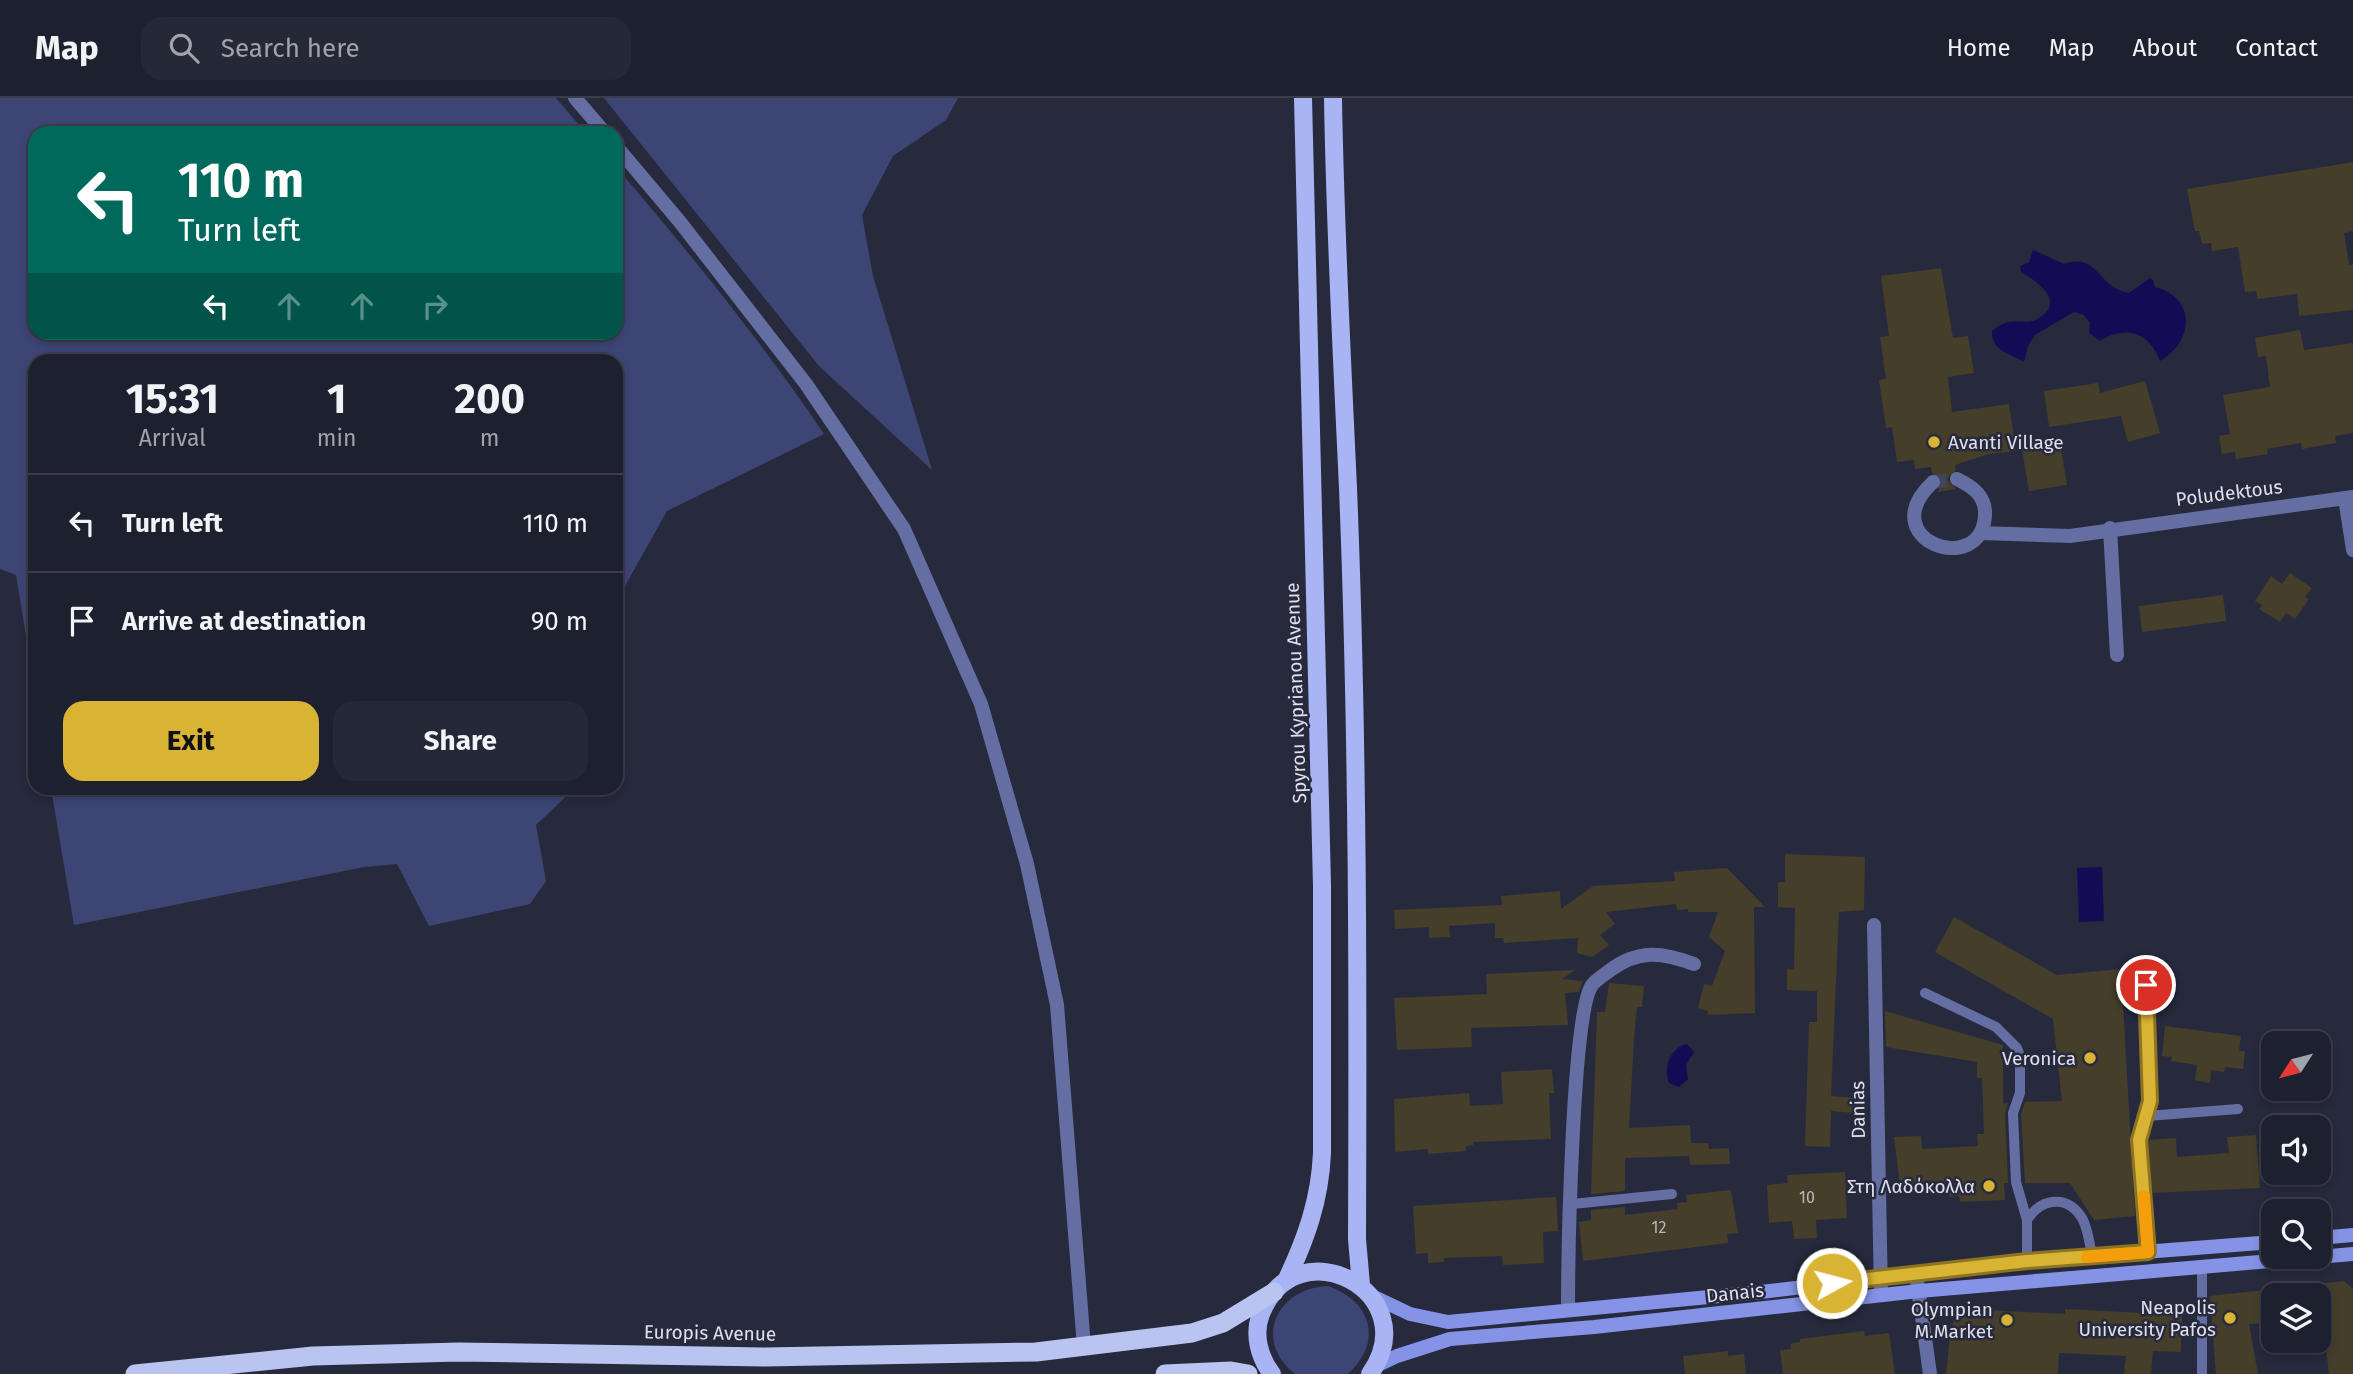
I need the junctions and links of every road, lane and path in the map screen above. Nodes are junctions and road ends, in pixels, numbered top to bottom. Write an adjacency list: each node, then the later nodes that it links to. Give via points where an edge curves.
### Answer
1 (575, 98): 4 (street)
2 (1303, 98): 32 (main road, Spyrou Kyprianou Avenue, via 1322,886 1322,1153 1311,1223)
3 (1333, 98): 33 (main road, via 1358,908 1357,1239)
4 (599, 126)
5 (623, 154): 37 (street, via 806,384 904,529 981,704 1027,864 1058,1005)
6 (1957, 479): 10 (street, via 1981,497 1985,509)
7 (1933, 482): 10 (street, Poludektous, via 1915,505 1916,527 1922,537 1952,549 1963,547)
8 (2349, 497): 9 (street, Poludektous); 11 (street)
9 (2110, 528): 10 (street, Poludektous, via 2070,536); 12 (street)
10 (1980, 533)
11 (2353, 550)
12 (2117, 654)
13 (1874, 925): 31 (street, Danias)
14 (1694, 964): 20 (street, via 1667,954 1637,955 1592,985 1582,1013)
15 (2146, 985): 18 (lane)
16 (1925, 993): 21 (lane, via 1996,1027 2017,1048 2020,1093 2013,1113 2016,1182)
17 (2238, 1109): 18 (lane)
18 (2147, 1116): 25 (lane, via 2139,1140)
19 (1672, 1194): 20 (lane)
20 (1572, 1205): 36 (street)
21 (2027, 1220): 27 (lane, via 2041,1204 2050,1200 2064,1203 2081,1218); 28 (lane)
22 (2353, 1235): 23 (main road)
23 (2331, 1237)
24 (2261, 1243): 25 (main road, Danais)
25 (2148, 1252): 27 (main road, Danais)
26 (2353, 1254): 29 (main road, Danais)
27 (2092, 1257): 28 (main road, Danais)
28 (2027, 1261): 30 (main road, Danais)
29 (2202, 1266): 34 (main road, Danais); 44 (lane)
30 (1916, 1275): 31 (main road, Danais); 34 (street)
31 (1880, 1277): 35 (street, Danias); 36 (main road, Danais)
32 (1280, 1287): 33 (main road, via 1304,1273 1324,1271); 37 (highway, Europis Avenue, via 1223,1323 1192,1333); 42 (main road, Spyrou Kyprianou Avenue, via 1259,1320 1260,1351)
33 (1366, 1290): 36 (main road, Danais, via 1410,1314 1448,1322); 38 (main road, via 1384,1330)
34 (1919, 1291): 35 (main road, Danais); 43 (street)
35 (1881, 1295): 38 (main road, Danais, via 1622,1325 1450,1339 1397,1356)
36 (1568, 1310)
37 (1084, 1347): 39 (highway, Europis Avenue, via 791,1357 313,1356)
38 (1373, 1370)
39 (135, 1374)
40 (1165, 1374): 41 (highway)
41 (1248, 1374)
42 (1272, 1374)
43 (1930, 1374)
44 (2202, 1374)

